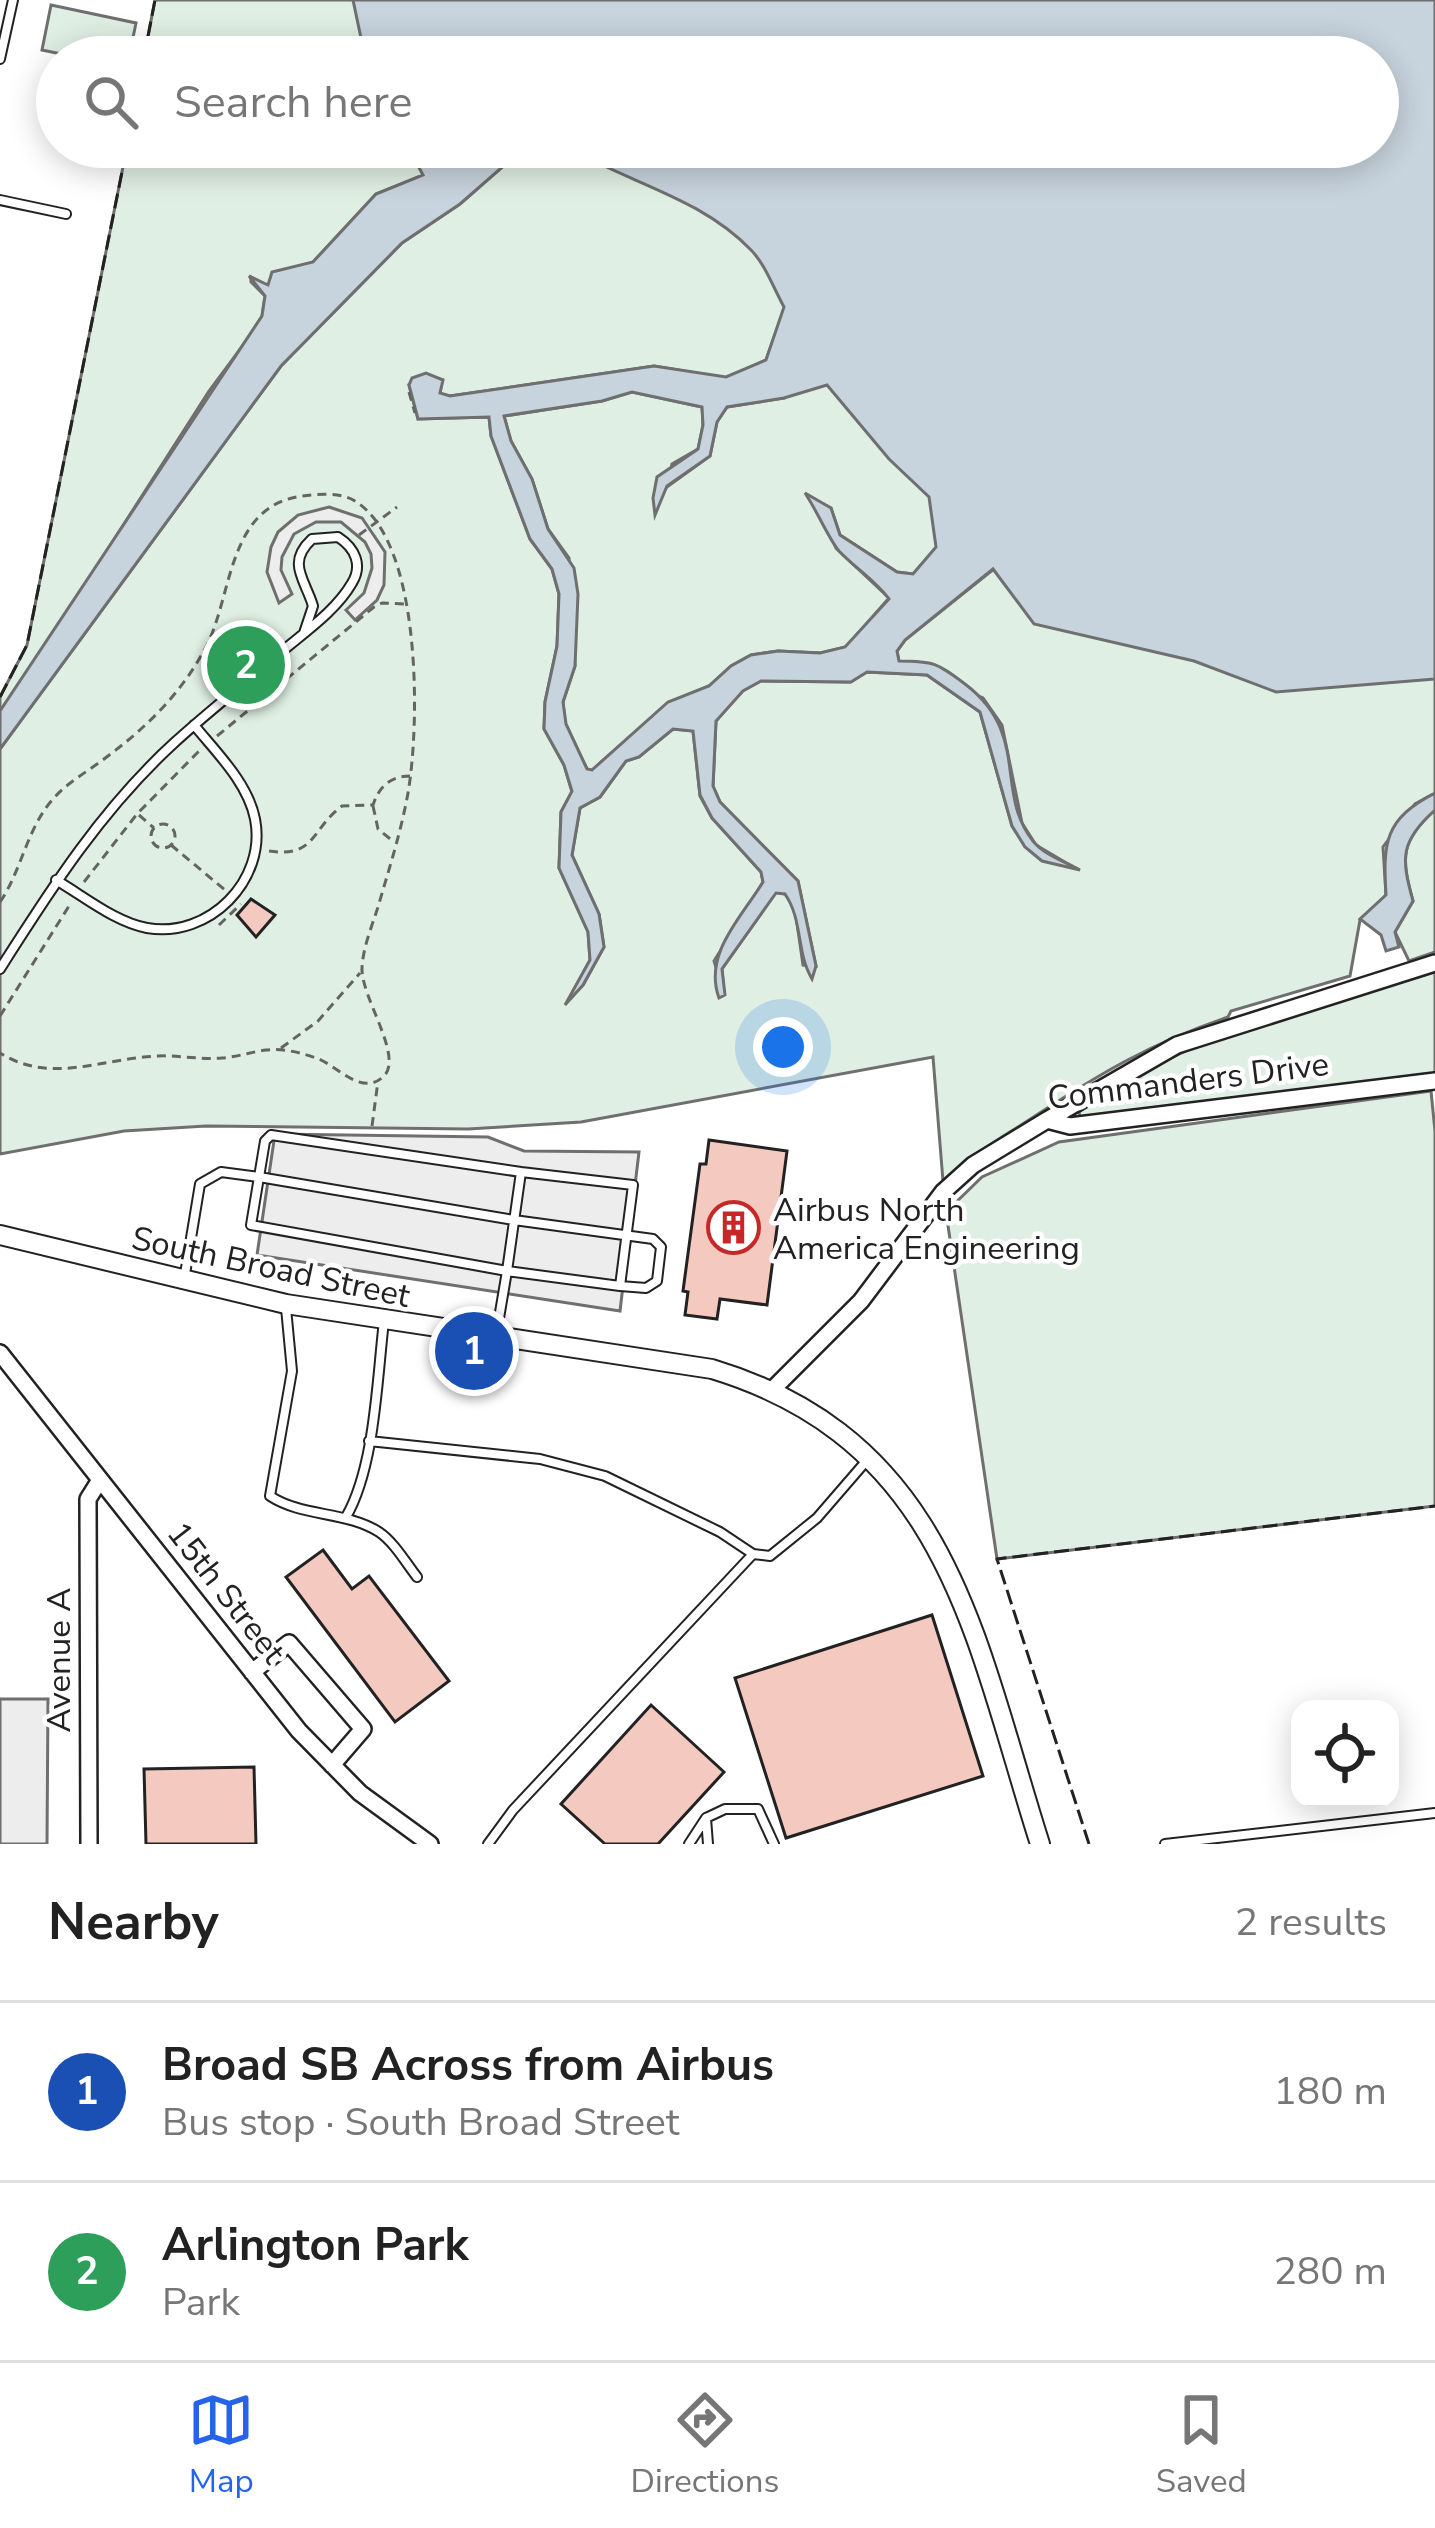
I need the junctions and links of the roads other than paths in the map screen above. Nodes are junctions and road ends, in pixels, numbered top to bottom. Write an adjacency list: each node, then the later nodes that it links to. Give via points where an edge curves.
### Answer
1 (13, 0): 2 (lane)
2 (0, 59)
3 (0, 200): 4 (lane)
4 (66, 214)
5 (304, 633): 5 (lane, via 353,581 357,561 348,544 325,536 300,552 298,575 313,607); 6 (lane)
6 (194, 725): 7 (lane, via 112,806); 7 (lane, via 255,819 253,861 232,897 196,922 164,929 129,922)
7 (56, 880): 9 (lane)
8 (1435, 964): 11 (street, via 1177,1045)
9 (0, 969)
10 (1435, 1081): 11 (street, Commanders Drive, via 1070,1126)
11 (1047, 1120): 24 (street, Commanders Drive, via 943,1192 861,1301)
12 (521, 1172): 13 (lane, via 271,1136); 14 (lane); 15 (lane, via 633,1185)
13 (259, 1177): 14 (lane); 17 (lane, via 251,1226); 18 (lane, via 221,1172 200,1184)
14 (514, 1220): 15 (lane); 17 (lane)
15 (626, 1236): 19 (lane); 19 (lane, via 661,1247 657,1281)
16 (3, 1237): 18 (street, South Broad Street)
17 (506, 1271): 19 (lane); 22 (lane)
18 (184, 1281): 20 (street, South Broad Street)
19 (620, 1286)
20 (286, 1304): 21 (street, South Broad Street); 28 (lane, via 292,1371 270,1496)
21 (384, 1321): 22 (street, South Broad Street); 25 (lane)
22 (496, 1337): 24 (street, South Broad Street, via 676,1361)
23 (0, 1353): 27 (street, 15th Street)
24 (772, 1390): 26 (street, South Broad Street)
25 (369, 1441): 28 (lane); 29 (lane, via 540,1459 605,1476)
26 (870, 1456): 29 (lane, via 817,1518 770,1556); 41 (street, South Broad Street, via 919,1514 951,1573)
27 (100, 1480): 31 (street, 15th Street); 35 (street, Avenue A, via 88,1499)
28 (346, 1517): 30 (lane, via 382,1534)
29 (753, 1554): 37 (lane)
30 (417, 1577)
31 (251, 1672): 32 (street, 15th Street); 32 (street, via 289,1643 304,1660 363,1730)
32 (332, 1766): 36 (street, 15th Street)
33 (1435, 1813): 42 (lane)
34 (706, 1819): 38 (lane); 39 (lane); 40 (lane, via 724,1809 758,1809)
35 (89, 1844)
36 (430, 1844)
37 (488, 1844)
38 (689, 1844)
39 (708, 1844)
40 (774, 1844)
41 (1040, 1844)
42 (1165, 1844)

